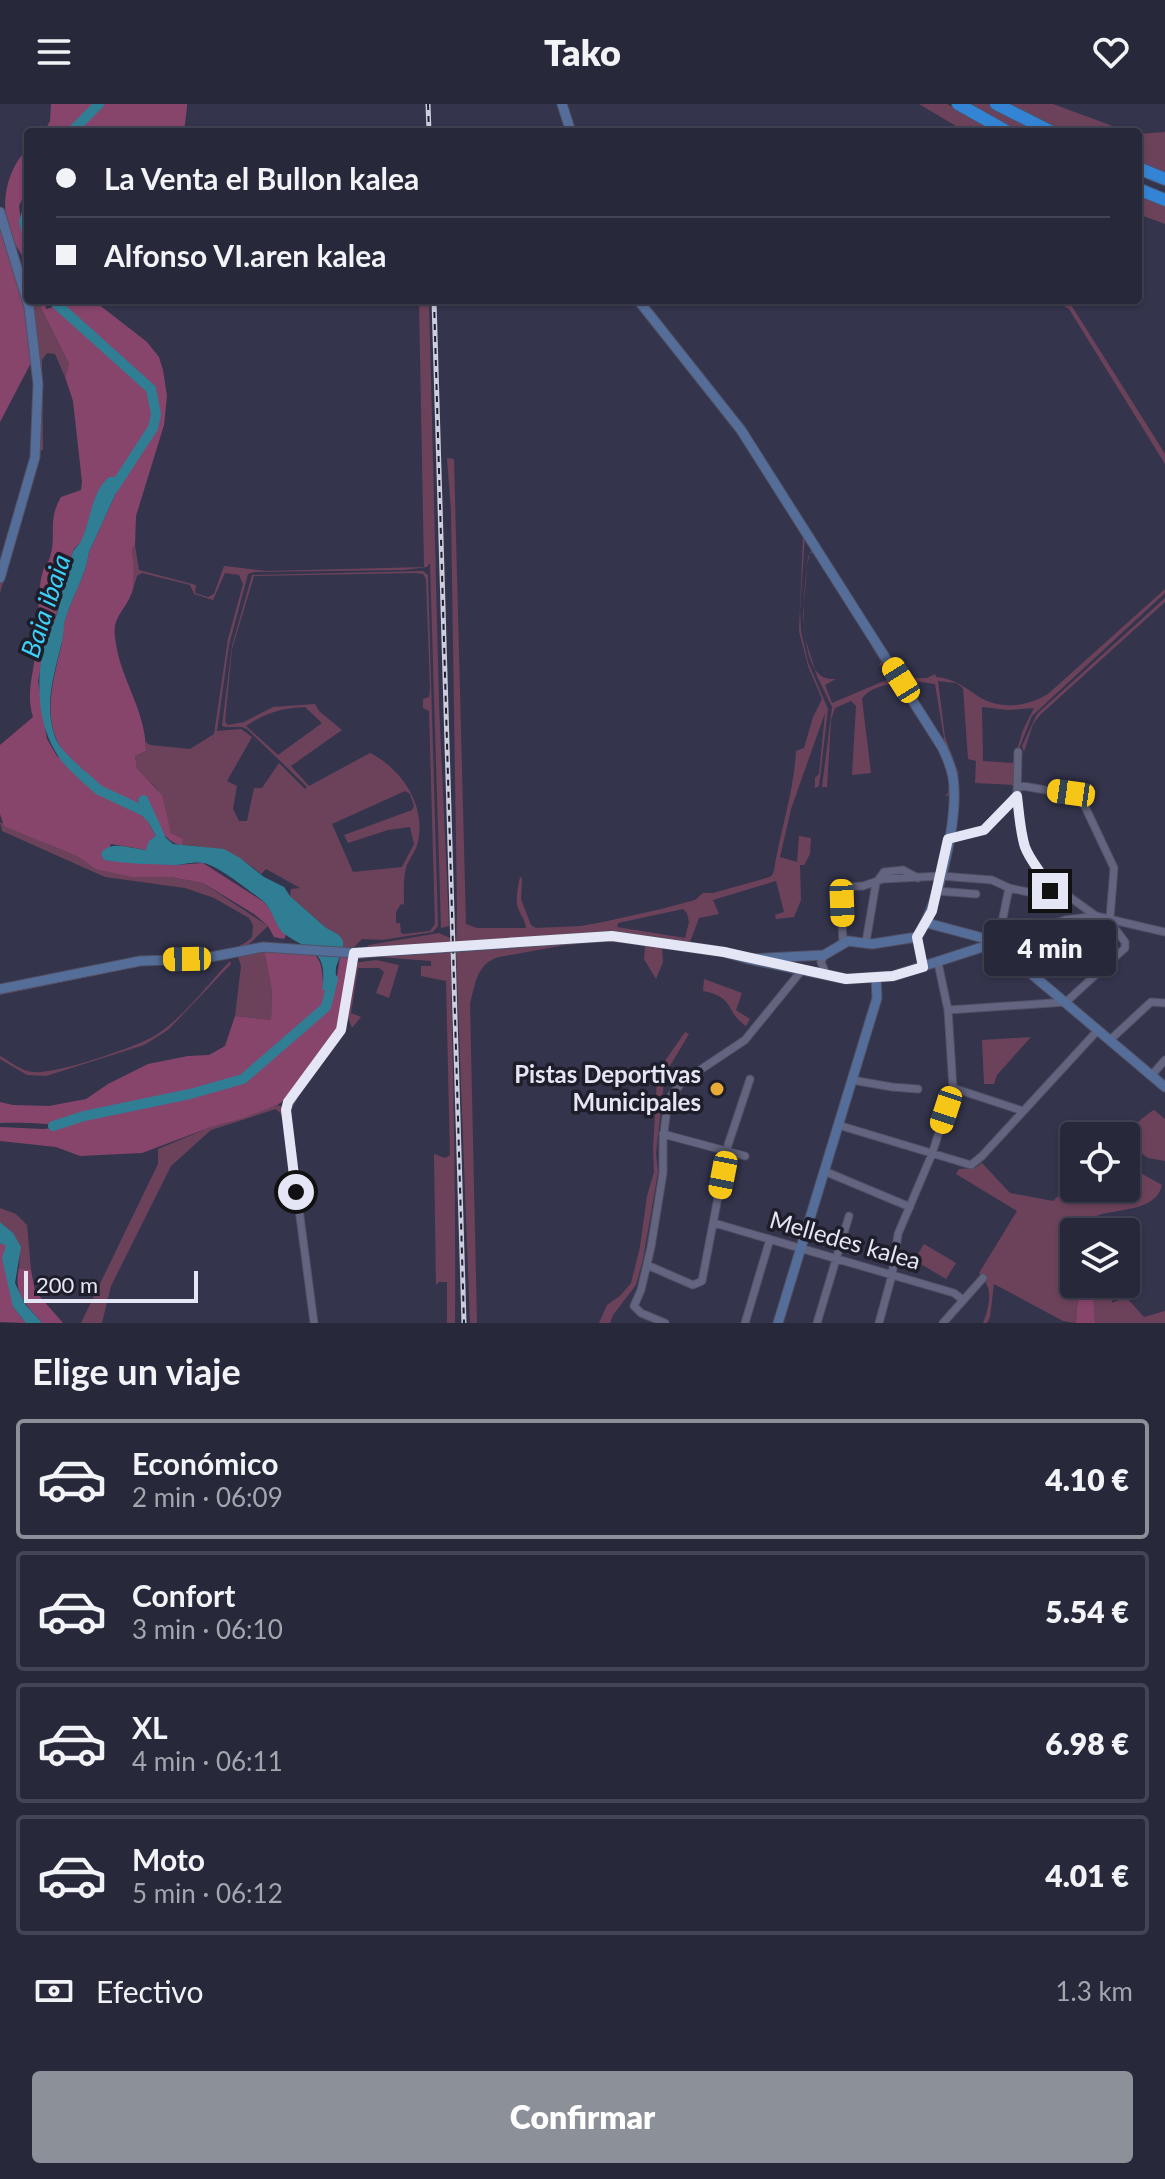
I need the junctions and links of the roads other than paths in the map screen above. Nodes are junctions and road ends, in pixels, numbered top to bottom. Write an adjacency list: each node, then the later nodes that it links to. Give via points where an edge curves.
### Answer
1 (562, 104): 4 (street)
2 (958, 104): 5 (highway)
3 (996, 104): 6 (highway)
4 (570, 128)
5 (1001, 128)
6 (1044, 128)
7 (1142, 170): 8 (highway)
8 (1165, 179)
9 (1142, 191): 10 (highway)
10 (1165, 200)
11 (0, 212): 12 (street)
12 (24, 291)
13 (28, 304): 15 (street, via 38,384 35,457)
14 (641, 304): 19 (street, via 741,430 942,747 951,767)
15 (0, 578)
16 (1018, 752): 17 (street)
17 (1017, 785): 18 (street); 27 (street, via 1080,796 1114,868)
18 (1017, 796): 19 (street, via 984,830); 24 (street, via 1024,845)
19 (948, 839): 20 (street)
20 (941, 876): 21 (street); 22 (street, via 992,880); 23 (street)
21 (876, 883): 31 (street, via 840,887); 32 (street)
22 (1009, 888): 24 (street); 33 (street)
23 (937, 891): 25 (street); 28 (street)
24 (1050, 891): 26 (street, via 1069,895)
25 (976, 894)
26 (1086, 912): 27 (street); 33 (street)
27 (1110, 918): 29 (street); 43 (street, via 1125,948)
28 (927, 923): 30 (street); 33 (street)
29 (1165, 932)
30 (917, 937): 32 (street); 38 (street)
31 (843, 942): 32 (street); 35 (street)
32 (866, 942)
33 (998, 942): 37 (street); 43 (street)
34 (349, 952): 36 (street, bridge, via 603,936); 42 (street, via 263,947 200,959 140,961); 72 (street, via 341,1030 286,1110)
35 (824, 955): 36 (street); 40 (street)
36 (748, 959): 39 (street)
37 (938, 963): 38 (street); 45 (street)
38 (923, 967): 41 (street)
39 (802, 970): 40 (street); 57 (street, via 745,1040 672,1093)
40 (826, 974): 41 (street)
41 (876, 977): 51 (street, via 877,998)
42 (0, 989)
43 (1066, 1002): 45 (street); 46 (street)
44 (1165, 1003): 47 (street, via 1151,1002)
45 (948, 1010): 53 (street)
46 (1098, 1030): 47 (street); 55 (street)
47 (1110, 1040): 49 (street)
48 (1165, 1060): 49 (street)
49 (1151, 1076): 52 (street)
50 (750, 1079): 58 (street)
51 (852, 1080): 54 (street); 56 (street)
52 (1165, 1087)
53 (953, 1088): 55 (street); 59 (street)
54 (918, 1089)
55 (1023, 1111): 59 (street, via 975,1163)
56 (838, 1125): 59 (street); 61 (street)
57 (663, 1134): 58 (street); 68 (street, via 663,1173)
58 (728, 1151): 60 (street); 64 (street)
59 (932, 1154): 62 (street)
60 (745, 1156)
61 (824, 1171): 62 (street); 66 (street)
62 (910, 1207): 69 (street, via 898,1234)
63 (849, 1216): 67 (street)
64 (714, 1223): 65 (street, Melledes kalea); 68 (street, via 700,1284)
65 (770, 1239): 66 (street, Melledes kalea); 74 (street)
66 (800, 1248): 67 (street, Melledes kalea); 75 (street)
67 (836, 1259): 69 (street, Melledes kalea); 76 (street)
68 (647, 1265): 73 (street, via 634,1306)
69 (892, 1275): 71 (street, Melledes kalea); 77 (street)
70 (983, 1278): 71 (street)
71 (963, 1300): 78 (street)
72 (314, 1323)
73 (665, 1323)
74 (745, 1323)
75 (778, 1323)
76 (817, 1323)
77 (879, 1323)
78 (943, 1323)

